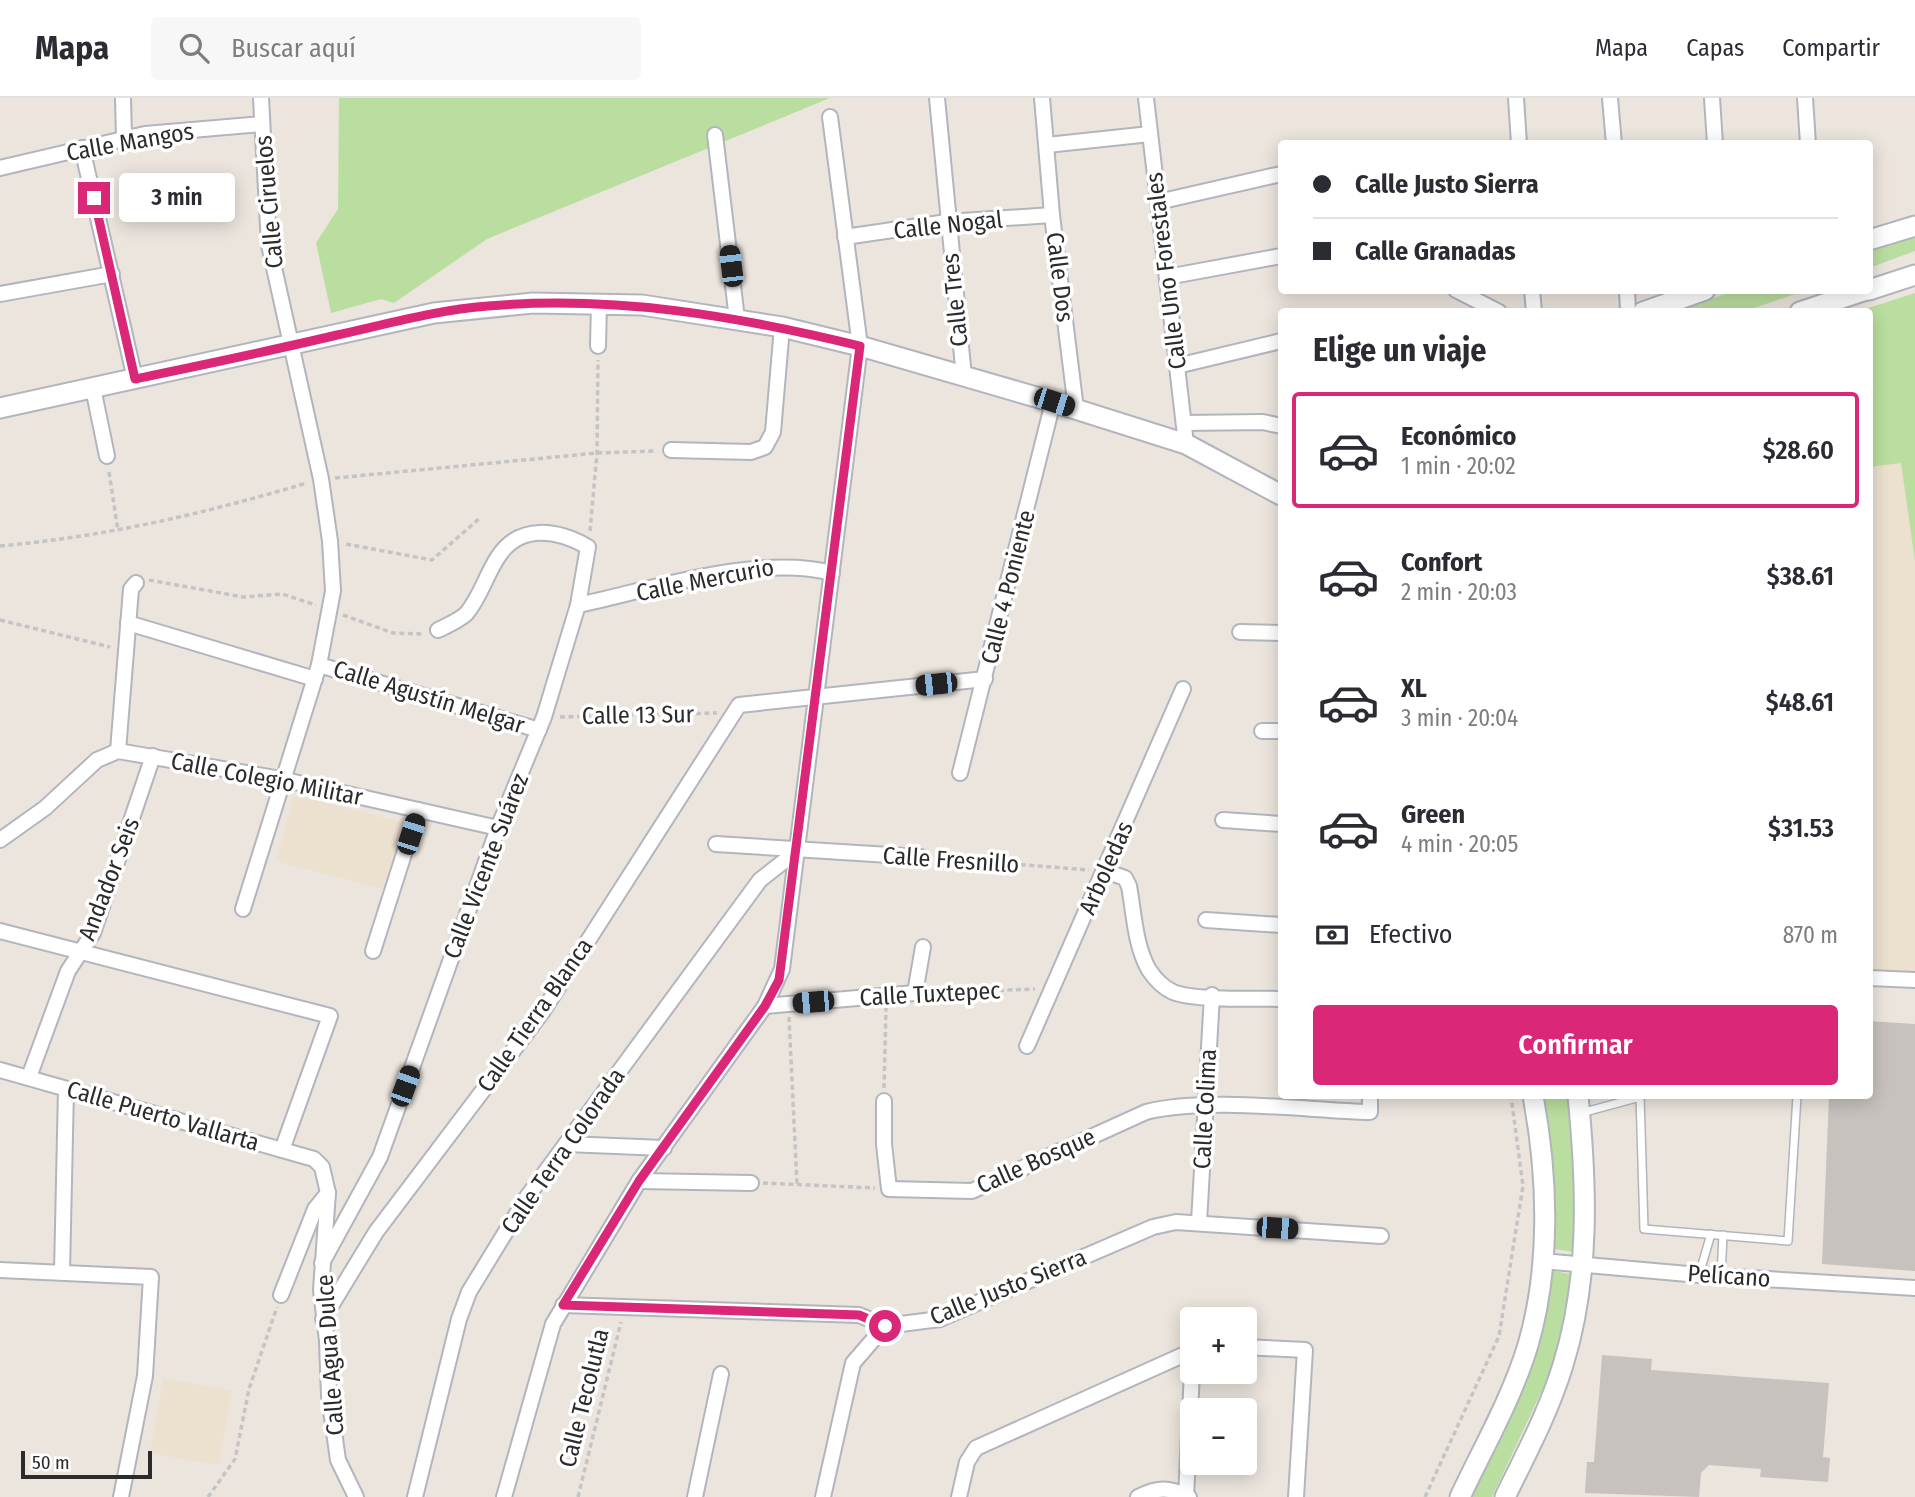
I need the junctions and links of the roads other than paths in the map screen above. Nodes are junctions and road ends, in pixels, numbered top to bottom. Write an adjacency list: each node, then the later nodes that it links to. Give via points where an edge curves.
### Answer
1 (123, 98): 14 (street)
2 (261, 98): 11 (street, Calle Ciruelos)
3 (936, 98): 25 (street, Calle Tres)
4 (1042, 98): 19 (street, Calle Dos)
5 (1146, 98): 12 (street, Calle Uno Forestales)
6 (1516, 98): 15 (street)
7 (1610, 98): 16 (street)
8 (1712, 98): 17 (street)
9 (1805, 98): 18 (street)
10 (830, 117): 27 (street)
11 (262, 124): 14 (street, Calle Mangos); 45 (street, Calle Ciruelos, via 269,245)
12 (1150, 134): 19 (street); 23 (street, Calle Uno Forestales)
13 (715, 135): 42 (street)
14 (124, 138): 20 (street, Calle Mangos)
15 (1519, 140)
16 (1614, 140)
17 (1715, 140)
18 (1808, 140)
19 (1046, 145): 24 (street, Calle Dos)
20 (82, 148): 21 (street, Calle Mangos); 30 (street)
21 (0, 168)
22 (1278, 175): 23 (street)
23 (1158, 201): 32 (street, Calle Uno Forestales)
24 (1052, 215): 25 (street, Calle Nogal); 54 (street, Calle Dos)
25 (947, 222): 27 (street, Calle Nogal); 49 (street, Calle Tres)
26 (1915, 226): 28 (main road)
27 (845, 237): 47 (street)
28 (1873, 239)
29 (1278, 258): 32 (street)
30 (112, 274): 34 (street); 50 (street)
31 (1915, 275): 33 (main road)
32 (1167, 277): 48 (street, Calle Uno Forestales)
33 (1873, 288)
34 (0, 294)
35 (1464, 294): 39 (street)
36 (1693, 294): 40 (main road)
37 (1856, 294): 41 (main road)
38 (599, 302): 42 (main road); 45 (main road, via 521,303 434,313); 46 (street)
39 (1491, 308)
40 (1654, 308)
41 (1812, 308)
42 (737, 319): 43 (main road)
43 (782, 327): 47 (main road); 58 (street, via 773,432 765,447 751,452)
44 (1278, 342): 48 (street)
45 (290, 346): 50 (main road); 68 (street, Calle Ciruelos, via 321,479 330,541 331,611)
46 (598, 346)
47 (860, 346): 49 (main road); 61 (street)
48 (1177, 366): 55 (street, Calle Uno Forestales)
49 (964, 377): 52 (main road)
50 (135, 379): 51 (main road)
51 (93, 388): 53 (main road); 59 (street)
52 (1054, 402): 54 (main road); 69 (street, Calle 4 Poniente)
53 (0, 408)
54 (1076, 409): 57 (main road)
55 (1184, 422): 56 (street); 57 (street, Calle Uno Forestales)
56 (1278, 425)
57 (1186, 444): 60 (main road)
58 (671, 450)
59 (107, 456)
60 (1278, 493)
61 (832, 573): 63 (street, Calle Mercurio, via 787,565 749,568); 71 (street)
62 (136, 583): 64 (street, via 131,589)
63 (578, 605): 65 (street, Calle Vicente Suárez, via 589,547 542,531 520,538 499,555 466,613); 72 (street, Calle Vicente Suárez)
64 (128, 622): 68 (street, Calle Agustín Melgar); 75 (street)
65 (438, 630)
66 (1240, 632): 67 (street)
67 (1278, 633)
68 (317, 672): 72 (street, Calle Agustín Melgar); 78 (street, Calle Ciruelos)
69 (985, 679): 71 (street); 77 (street, Calle 4 Poniente)
70 (1183, 689): 87 (street, Arboledas)
71 (814, 696): 85 (street); 133 (street, Calle Tierra Blanca, via 735,709 543,1011 376,1232)
72 (541, 724): 82 (street, Calle Vicente Suárez)
73 (1262, 731): 74 (street)
74 (1278, 731)
75 (118, 751): 76 (street, Calle Colegio Militar); 83 (street, via 97,760 46,808)
76 (153, 756): 78 (street, Calle Colegio Militar); 93 (street, Andador Seis, via 93,933)
77 (960, 773)
78 (281, 779): 79 (street, Calle Colegio Militar); 88 (street, Calle Ciruelos)
79 (418, 810): 82 (street, Calle Colegio Militar); 94 (street)
80 (1223, 820): 81 (street)
81 (1278, 824)
82 (498, 828): 124 (street, Calle Vicente Suárez, via 380,1157)
83 (0, 840)
84 (716, 844): 85 (street)
85 (797, 851): 86 (street, Calle Fresnillo); 99 (street, via 782,969); 112 (street, Calle Terra Colorada, via 760,880)
86 (921, 857)
87 (1105, 871): 97 (street, via 1125,878 1129,886 1140,948 1161,984 1174,992); 100 (street, Arboledas)
88 (243, 909)
89 (1206, 920): 90 (street)
90 (1278, 925)
91 (0, 931): 93 (street)
92 (923, 947): 99 (street, Calle Tuxtepec, via 915,993)
93 (81, 951): 102 (street, Andador Seis, via 68,971); 114 (street, via 330,1016)
94 (373, 951)
95 (1873, 978): 96 (street)
96 (1915, 980)
97 (1212, 995): 98 (street); 111 (street, Calle Colima)
98 (1278, 999)
99 (765, 1006): 113 (street)
100 (1027, 1046)
101 (0, 1070): 102 (street, Calle Puerto Vallarta)
102 (29, 1077): 103 (street, Calle Puerto Vallarta)
103 (66, 1089): 114 (street, Calle Puerto Vallarta); 127 (street)
104 (1370, 1099): 111 (street, Calle Bosque, via 1370,1112)
105 (1533, 1099): 123 (main road, via 1545,1190)
106 (1617, 1099): 110 (lane)
107 (1640, 1099): 120 (lane, via 1644,1228)
108 (1797, 1099): 121 (lane, via 1788,1241)
109 (884, 1101): 111 (street, Calle Bosque, via 889,1189 972,1191 1146,1112 1170,1106)
110 (1579, 1104): 125 (main road)
111 (1205, 1106): 119 (street, Calle Colima)
112 (566, 1144): 113 (street); 142 (street, Calle Terra Colorada, via 468,1292)
113 (664, 1148): 116 (street)
114 (282, 1150): 115 (street, Calle Puerto Vallarta, via 314,1159)
115 (323, 1167): 118 (street, Calle Agua Dulce)
116 (639, 1181): 117 (street); 132 (street)
117 (751, 1183)
118 (328, 1193): 124 (street, Calle Agua Dulce); 131 (street, via 315,1209)
119 (1199, 1222): 122 (street, Calle Justo Sierra); 134 (street, Calle Justo Sierra, via 1153,1227 940,1319)
120 (1711, 1234): 121 (lane); 128 (lane)
121 (1723, 1235): 129 (lane)
122 (1381, 1236)
123 (1542, 1261): 125 (street, Pelícano); 149 (main road, via 1528,1345)
124 (323, 1263): 133 (street, Calle Agua Dulce)
125 (1583, 1266): 128 (street, Pelícano); 150 (main road, via 1563,1366)
126 (0, 1270): 127 (street)
127 (62, 1272): 140 (street, via 151,1276 145,1376)
128 (1699, 1275): 129 (street, Pelícano)
129 (1721, 1276): 130 (street, Pelícano)
130 (1915, 1288)
131 (281, 1295)
132 (563, 1305): 134 (street, Calle Justo Sierra, via 859,1315); 143 (street, via 553,1324)
133 (323, 1319): 141 (street, Calle Agua Dulce, via 338,1460)
134 (885, 1326): 145 (street, via 853,1363)
135 (1257, 1348): 148 (street, via 1305,1350)
136 (1180, 1357): 146 (street, via 976,1448 967,1462)
137 (721, 1374): 144 (street)
138 (1192, 1384): 139 (street)
139 (1187, 1496): 147 (street, via 1156,1488)
140 (121, 1497)
141 (356, 1497)
142 (415, 1497)
143 (504, 1497)
144 (695, 1497)
145 (823, 1497)
146 (959, 1497)
147 (1138, 1497)
148 (1296, 1497)
149 (1460, 1497)
150 (1505, 1497)

